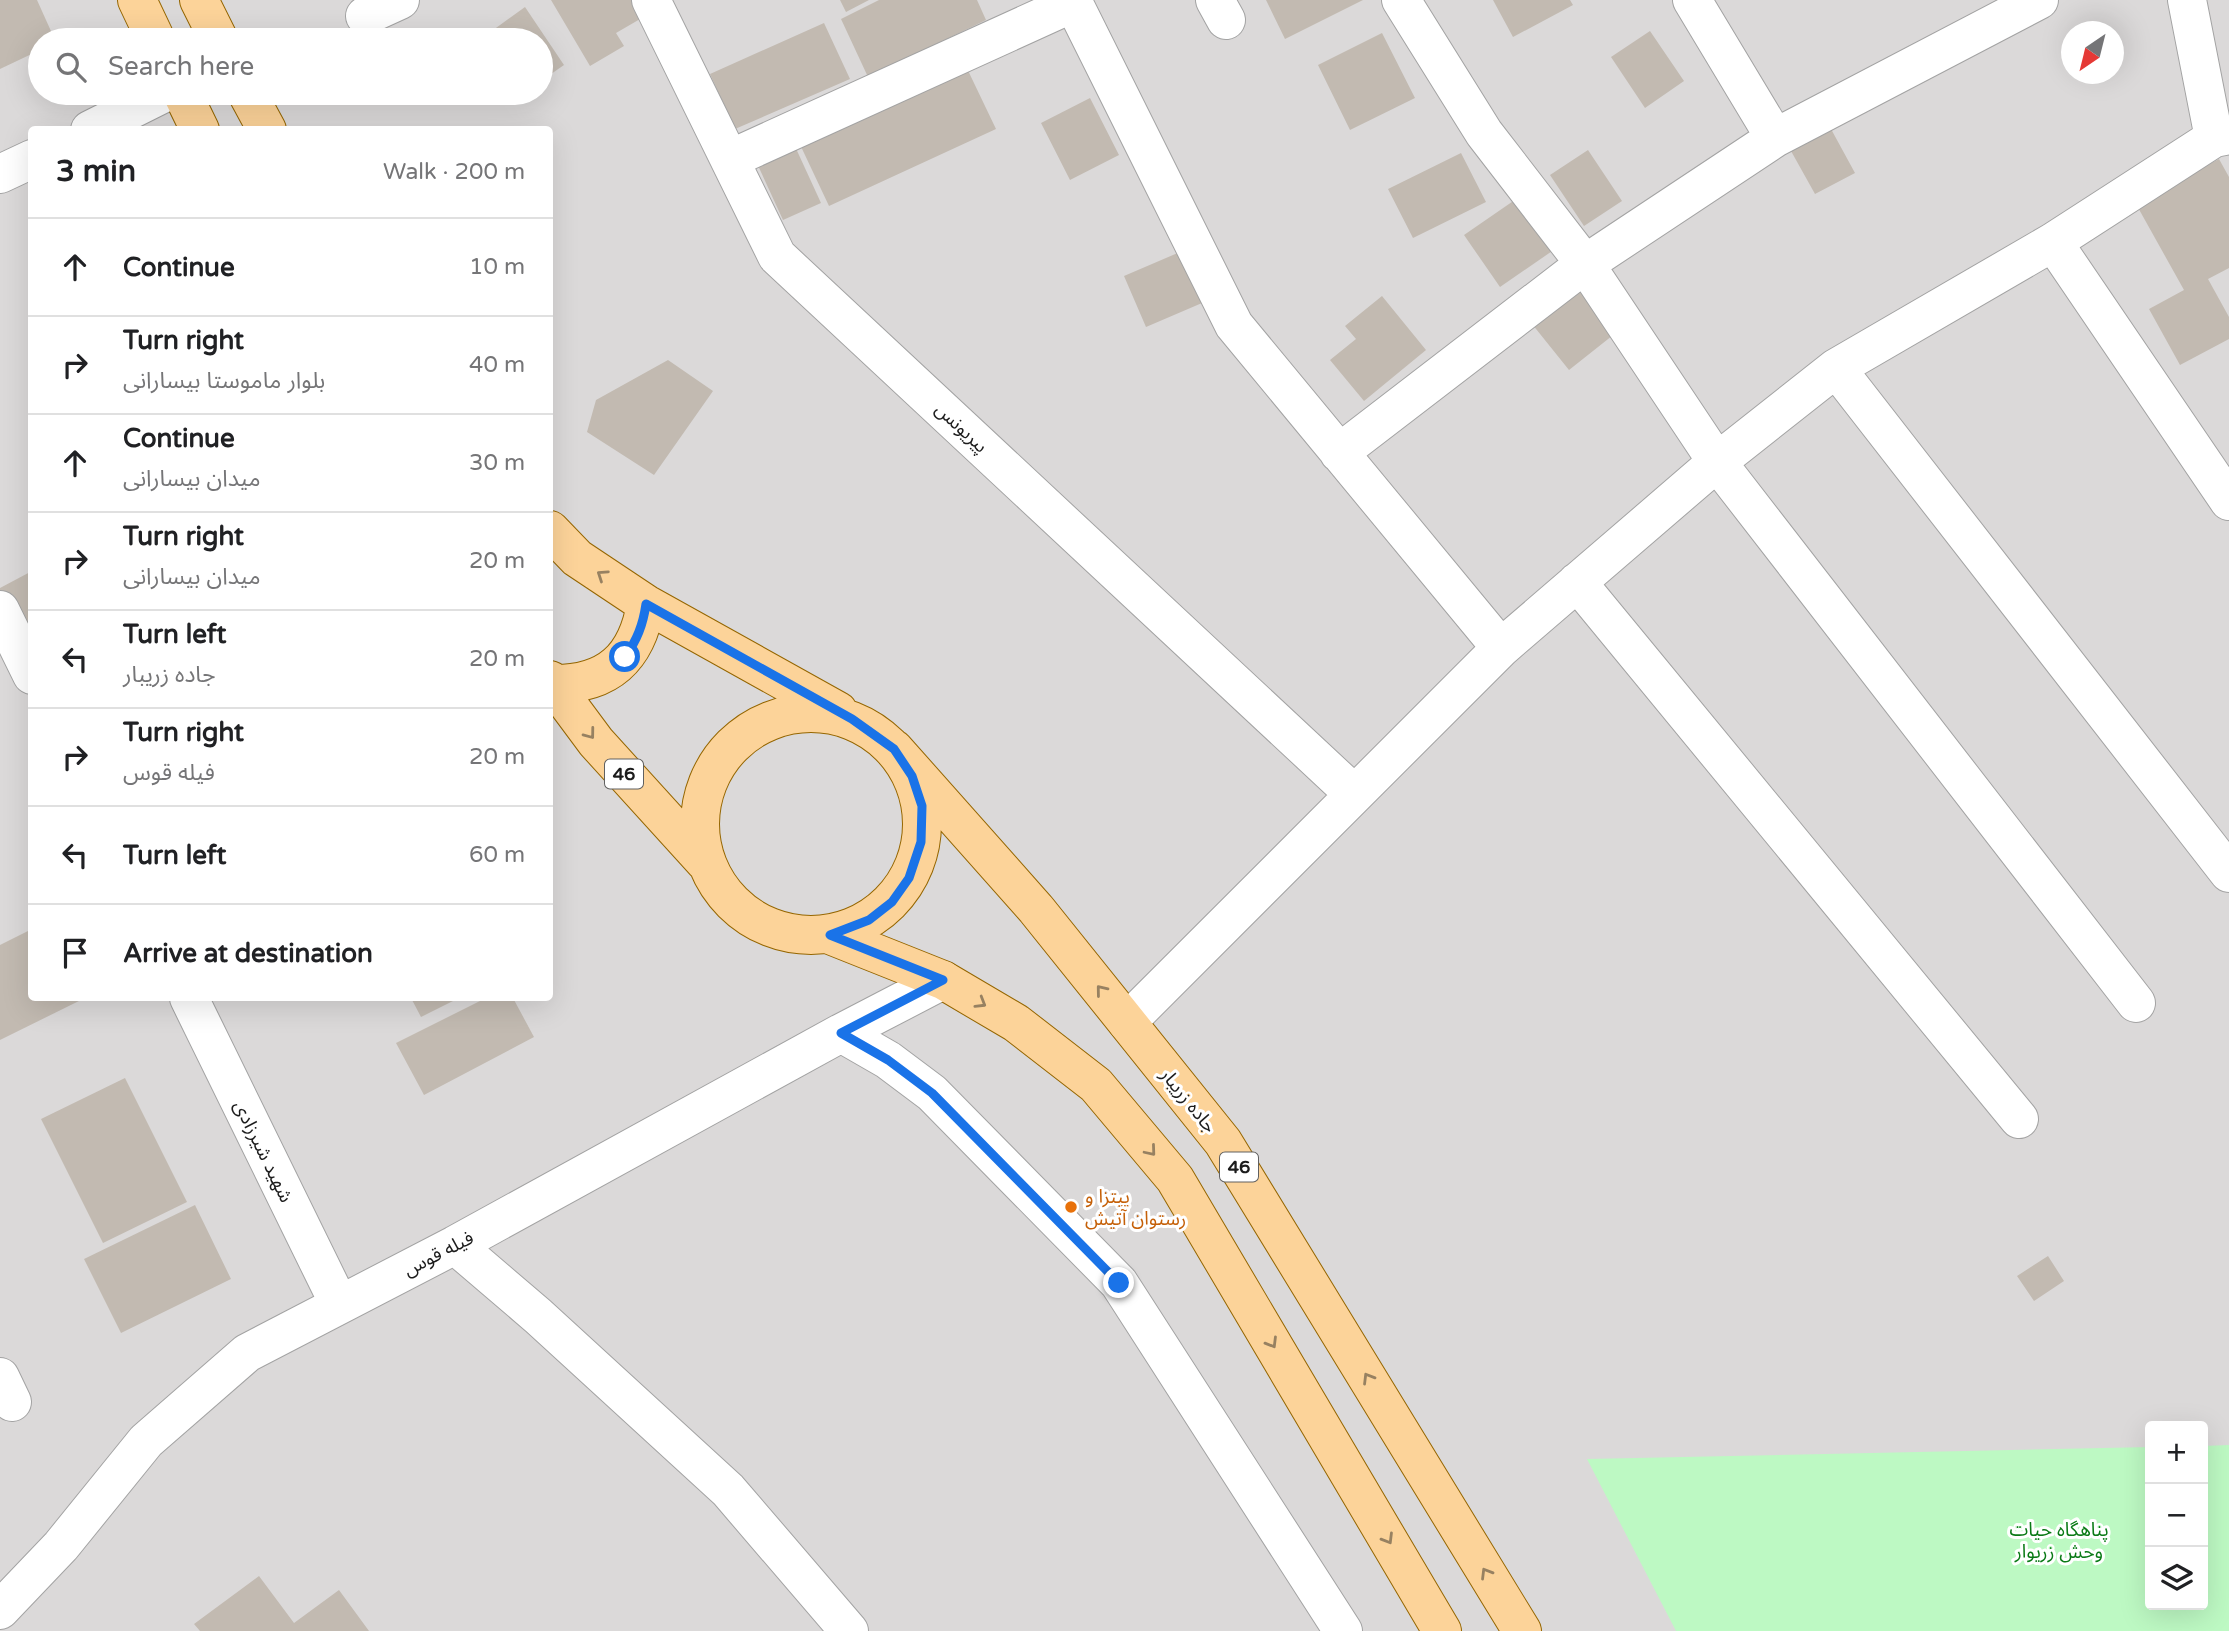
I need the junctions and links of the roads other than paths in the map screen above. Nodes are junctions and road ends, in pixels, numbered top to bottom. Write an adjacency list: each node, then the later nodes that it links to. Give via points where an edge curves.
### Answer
1 (137, 0): 11 (main road)
2 (199, 0): 12 (main road)
3 (400, 0): 10 (street)
4 (651, 0): 21 (street, پیریونس)
5 (1401, 0): 25 (street, via 1484,134)
6 (1692, 0): 20 (street)
7 (2039, 0): 20 (street)
8 (2186, 0): 19 (street)
9 (1072, 2): 21 (street); 27 (street, via 1234,326)
10 (365, 16)
11 (150, 28)
12 (213, 28)
13 (140, 105): 16 (street)
14 (188, 105): 17 (main road)
15 (253, 105): 18 (main road)
16 (98, 126)
17 (198, 126)
18 (265, 126)
19 (2221, 136): 24 (street)
20 (1775, 138): 25 (street)
21 (730, 159): 40 (street, پیریونس, via 778,256)
22 (28, 161): 23 (street)
23 (0, 174)
24 (2053, 242): 26 (street); 29 (street)
25 (1585, 264): 27 (street); 28 (street)
26 (1836, 368): 28 (street); 42 (street)
27 (1339, 453): 34 (street)
28 (1717, 462): 31 (street); 46 (street)
29 (2229, 500)
30 (553, 533): 32 (main road, 46, one-way to 30, via 577,558)
31 (1577, 582): 34 (street); 49 (street)
32 (646, 604): 36 (main road, via 636,642 610,670 572,684); 38 (main road, 46)
33 (0, 610): 35 (street)
34 (1501, 648): 40 (street)
35 (28, 667)
36 (553, 682)
37 (553, 685): 41 (main road, 46, one-way to 41, via 596,742)
38 (852, 719): 39 (main road, 46); 41 (main road, 46, via 794,713 756,725 724,751 705,785 698,828)
39 (894, 749): 43 (main road, 46, via 912,776 922,806 921,842 909,878 892,902 869,920); 47 (main road, جاده زریبار / 46, one-way to 39, via 1036,909)
40 (1354, 794): 47 (street)
41 (705, 862): 43 (main road, 46, via 725,896 744,914 778,932)
42 (2229, 873)
43 (830, 935): 44 (main road, 46)
44 (943, 980): 48 (street, فیله قوس); 55 (main road, 46, one-way to 55, via 1016,1023 1096,1085 1175,1179)
45 (190, 1001): 51 (street, شهید شیرزادی)
46 (2136, 1003)
47 (1126, 1022): 56 (main road, جاده زریبار / 46, one-way to 47, via 1223,1142)
48 (841, 1033): 50 (street, فیله قوس); 54 (street, via 932,1093 1119,1283)
49 (2020, 1119)
50 (455, 1245): 51 (street, فیله قوس); 53 (street, via 728,1490)
51 (339, 1304): 52 (street, فیله قوس, via 247,1353 146,1441 61,1546)
52 (0, 1610)
53 (849, 1631)
54 (1343, 1631)
55 (1442, 1631)
56 (1522, 1631)

